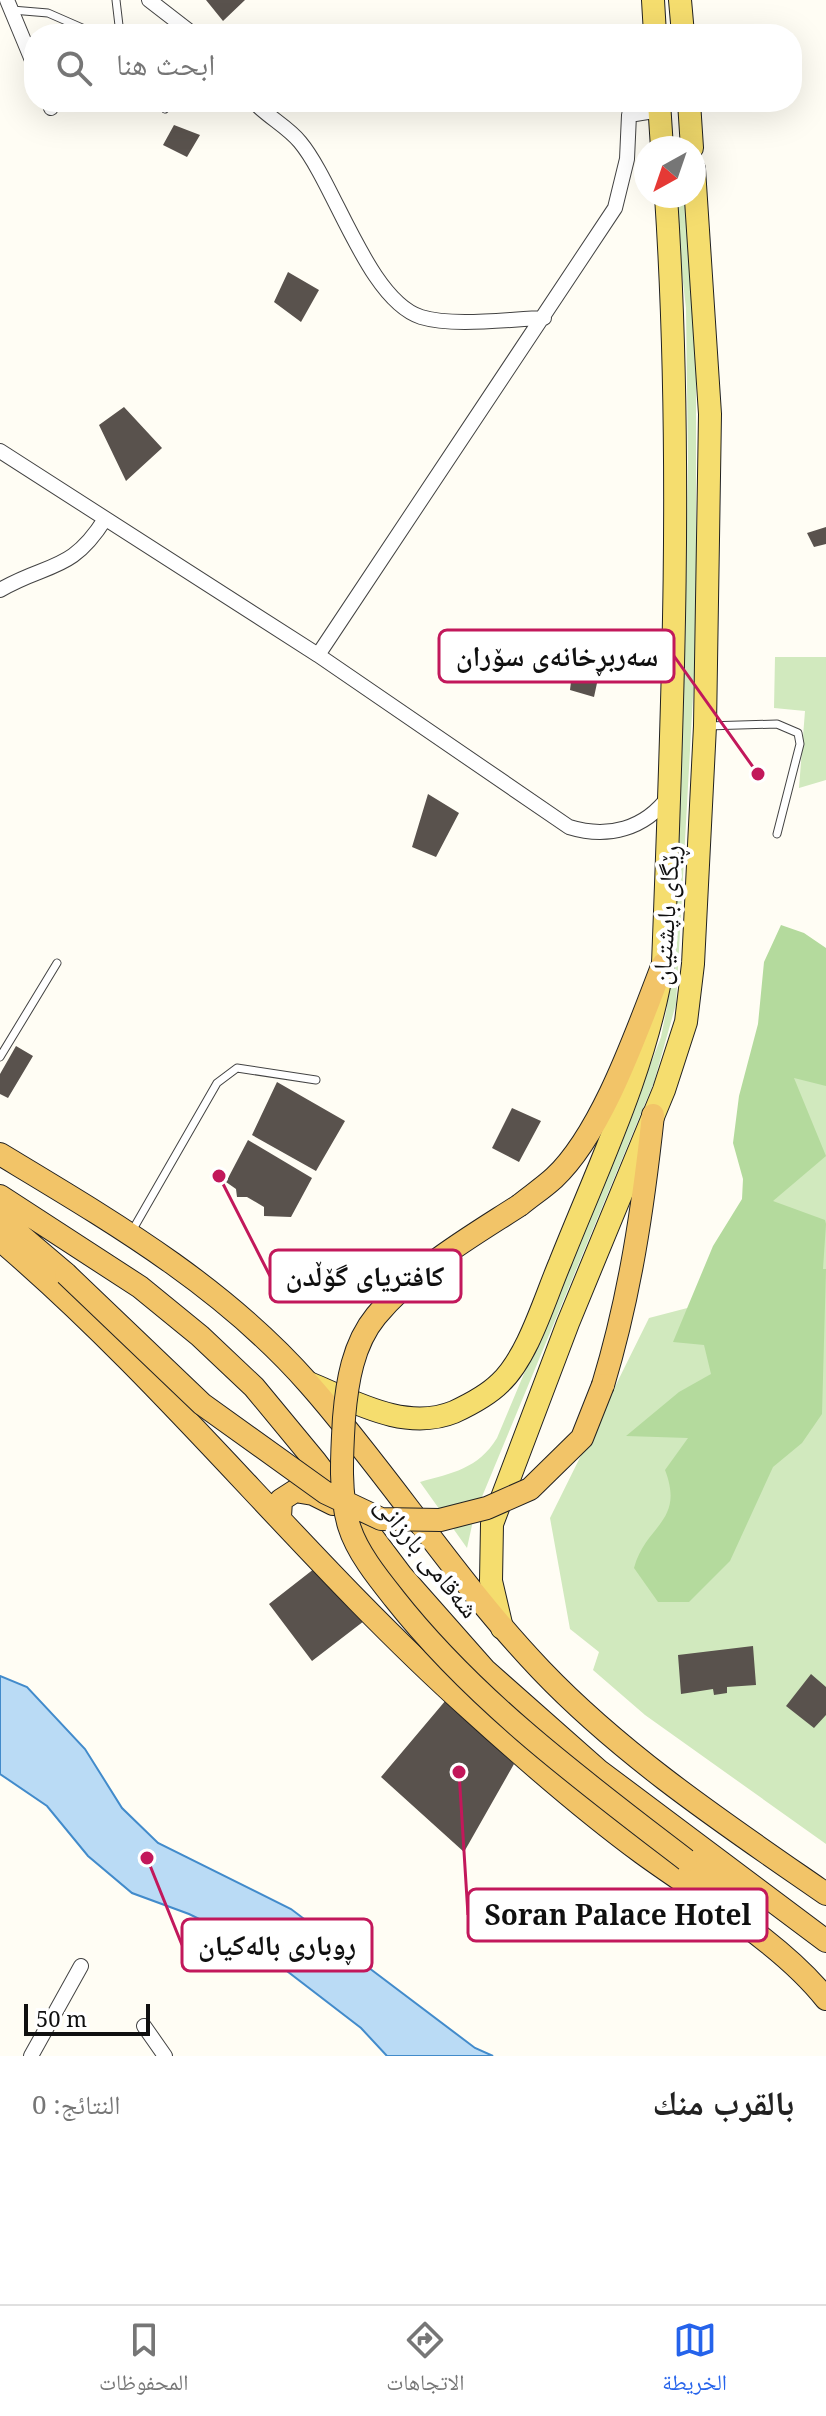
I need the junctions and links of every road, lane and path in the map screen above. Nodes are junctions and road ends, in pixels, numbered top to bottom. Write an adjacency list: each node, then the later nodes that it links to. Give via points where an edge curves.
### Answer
1 (116, 0): 7 (lane)
2 (149, 0): 8 (street)
3 (653, 0): 9 (main road)
4 (680, 0): 10 (main road)
5 (10, 5): 6 (lane); 11 (street)
6 (73, 24)
7 (119, 24)
8 (180, 24)
9 (654, 24)
10 (682, 24)
11 (24, 40)
12 (266, 112): 20 (street, via 300,142 379,281 400,304 420,317)
13 (639, 112): 20 (street, via 629,115 627,159 615,208)
14 (660, 112): 16 (main road)
15 (690, 112): 17 (main road)
16 (661, 136)
17 (691, 136)
18 (667, 208): 26 (main road, ڕێگای باپشتیان, via 676,581)
19 (697, 208): 25 (main road, ڕێگای باپشتیان, via 710,414)
20 (544, 318): 24 (street)
21 (0, 451): 22 (street)
22 (105, 519): 23 (street, via 89,545 69,562); 24 (street)
23 (0, 590)
24 (318, 655): 26 (street, via 569,827 619,831 643,822)
25 (705, 726): 27 (lane, via 777,724 798,733 800,744); 32 (main road, ڕێگای باپشتیان, via 686,1022)
26 (670, 795): 29 (main road, ڕێگای باپشتیان)
27 (777, 834)
28 (57, 963): 30 (lane)
29 (663, 964): 38 (main road, ڕێگای باپشتیان, via 654,1021 619,1117 539,1312 502,1382 453,1412 411,1419); 45 (highway, bridge, via 589,1131 556,1177 426,1266 375,1317 354,1353 341,1459 349,1527 376,1577 445,1658 571,1771 686,1860)
30 (0, 1057)
31 (316, 1080): 36 (lane, via 237,1068 227,1072)
32 (653, 1115): 35 (highway, bridge, via 624,1315 582,1438 530,1489 440,1520 381,1519 326,1493 202,1404); 43 (main road, ڕێگای باپشتیان, via 492,1524 491,1581)
33 (0, 1154): 36 (highway, شەقامی بارزانی)
34 (0, 1196): 42 (highway, شەقامی بارزانی, via 140,1287 200,1336 254,1387)
35 (0, 1218)
36 (131, 1232): 38 (highway, شەقامی بارزانی, via 200,1281)
37 (0, 1240): 39 (highway, via 55,1288)
38 (309, 1383): 43 (highway, شەقامی بارزانی)
39 (241, 1476): 40 (highway, via 266,1489); 41 (highway)
40 (295, 1491): 41 (highway, via 281,1500); 42 (highway, via 329,1501)
41 (280, 1517): 47 (highway, via 469,1708 630,1844 800,1971)
42 (373, 1538): 45 (highway, شەقامی بارزانی, via 485,1670 543,1724)
43 (502, 1628): 44 (highway, شەقامی بارزانی, via 621,1743)
44 (826, 1894)
45 (817, 1935)
46 (81, 1966): 49 (street)
47 (826, 1999)
48 (144, 2026): 50 (street)
49 (31, 2056)
50 (165, 2056)

